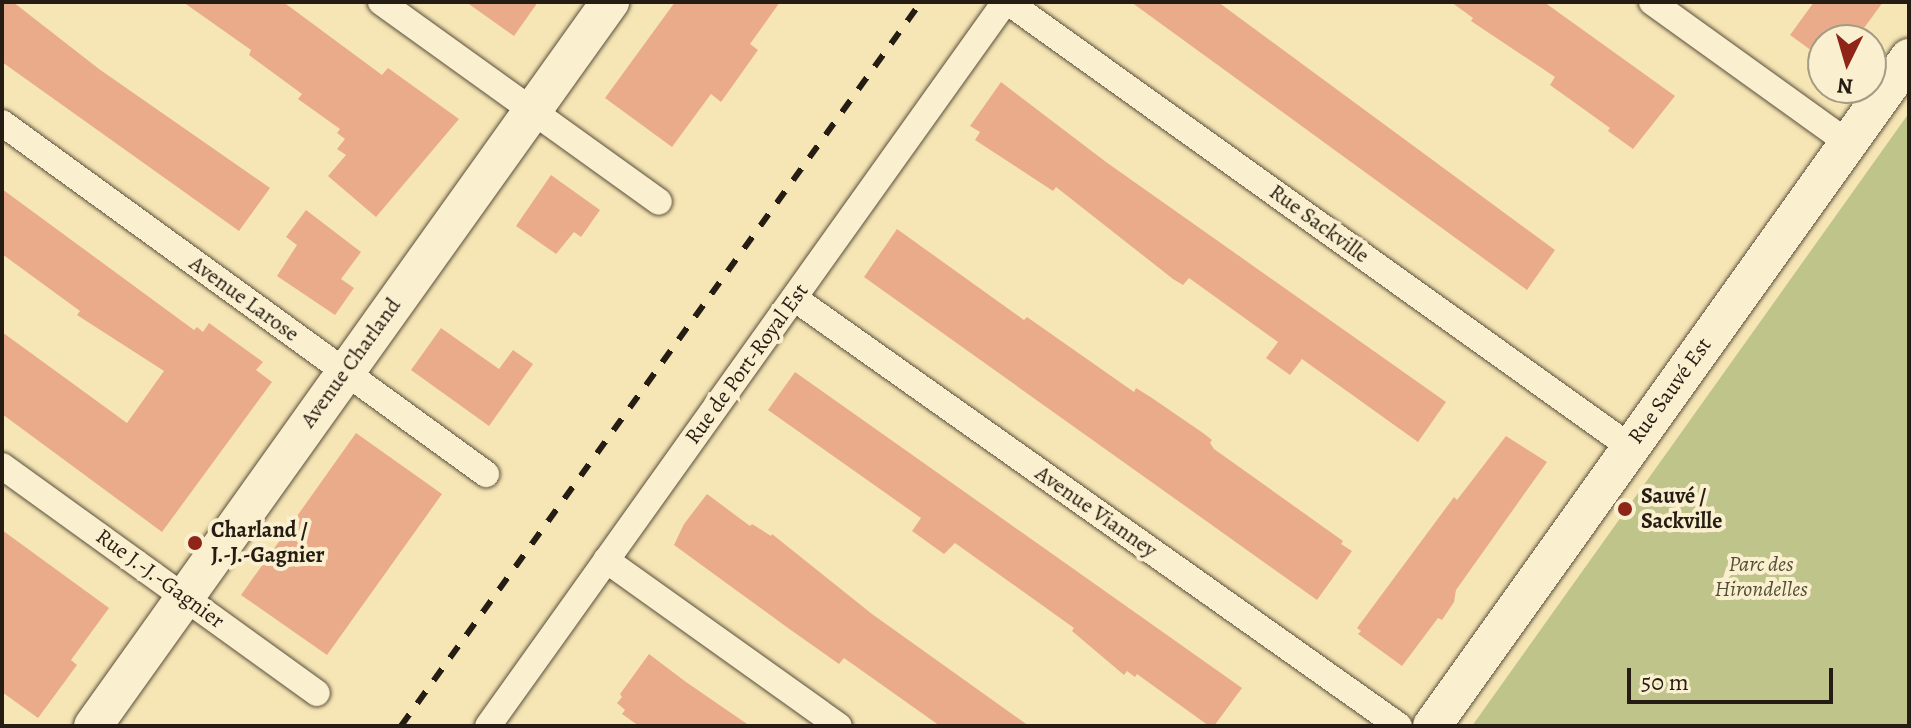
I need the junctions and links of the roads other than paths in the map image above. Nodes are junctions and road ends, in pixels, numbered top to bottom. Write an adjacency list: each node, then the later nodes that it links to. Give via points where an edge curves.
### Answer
1 (381, 2): 6 (street)
2 (610, 2): 6 (street, Avenue Charland)
3 (1006, 2): 10 (street, Rue de Port-Royal Est); 12 (street, Rue Sackville)
4 (1652, 2): 8 (street)
5 (1909, 58): 8 (street, Rue Sauvé Est)
6 (533, 111): 9 (street); 11 (street, Avenue Charland)
7 (2, 123): 11 (street, Avenue Larose)
8 (1848, 143): 12 (street, Rue Sauvé Est)
9 (659, 202)
10 (794, 298): 15 (street, Rue de Port-Royal Est); 21 (street, Avenue Vianney)
11 (345, 372): 14 (street, Avenue Larose); 16 (street, Avenue Charland)
12 (1630, 447): 22 (street, Rue Sauvé Est)
13 (2, 466): 16 (street, Rue J.-J.-Gagnier)
14 (486, 474)
15 (606, 560): 19 (street, Rue de Port-Royal Est); 20 (street)
16 (185, 597): 17 (street, Rue J.-J.-Gagnier); 18 (street, Avenue Charland)
17 (317, 693)
18 (93, 726)
19 (488, 726)
20 (839, 726)
21 (1399, 726)
22 (1432, 726)

